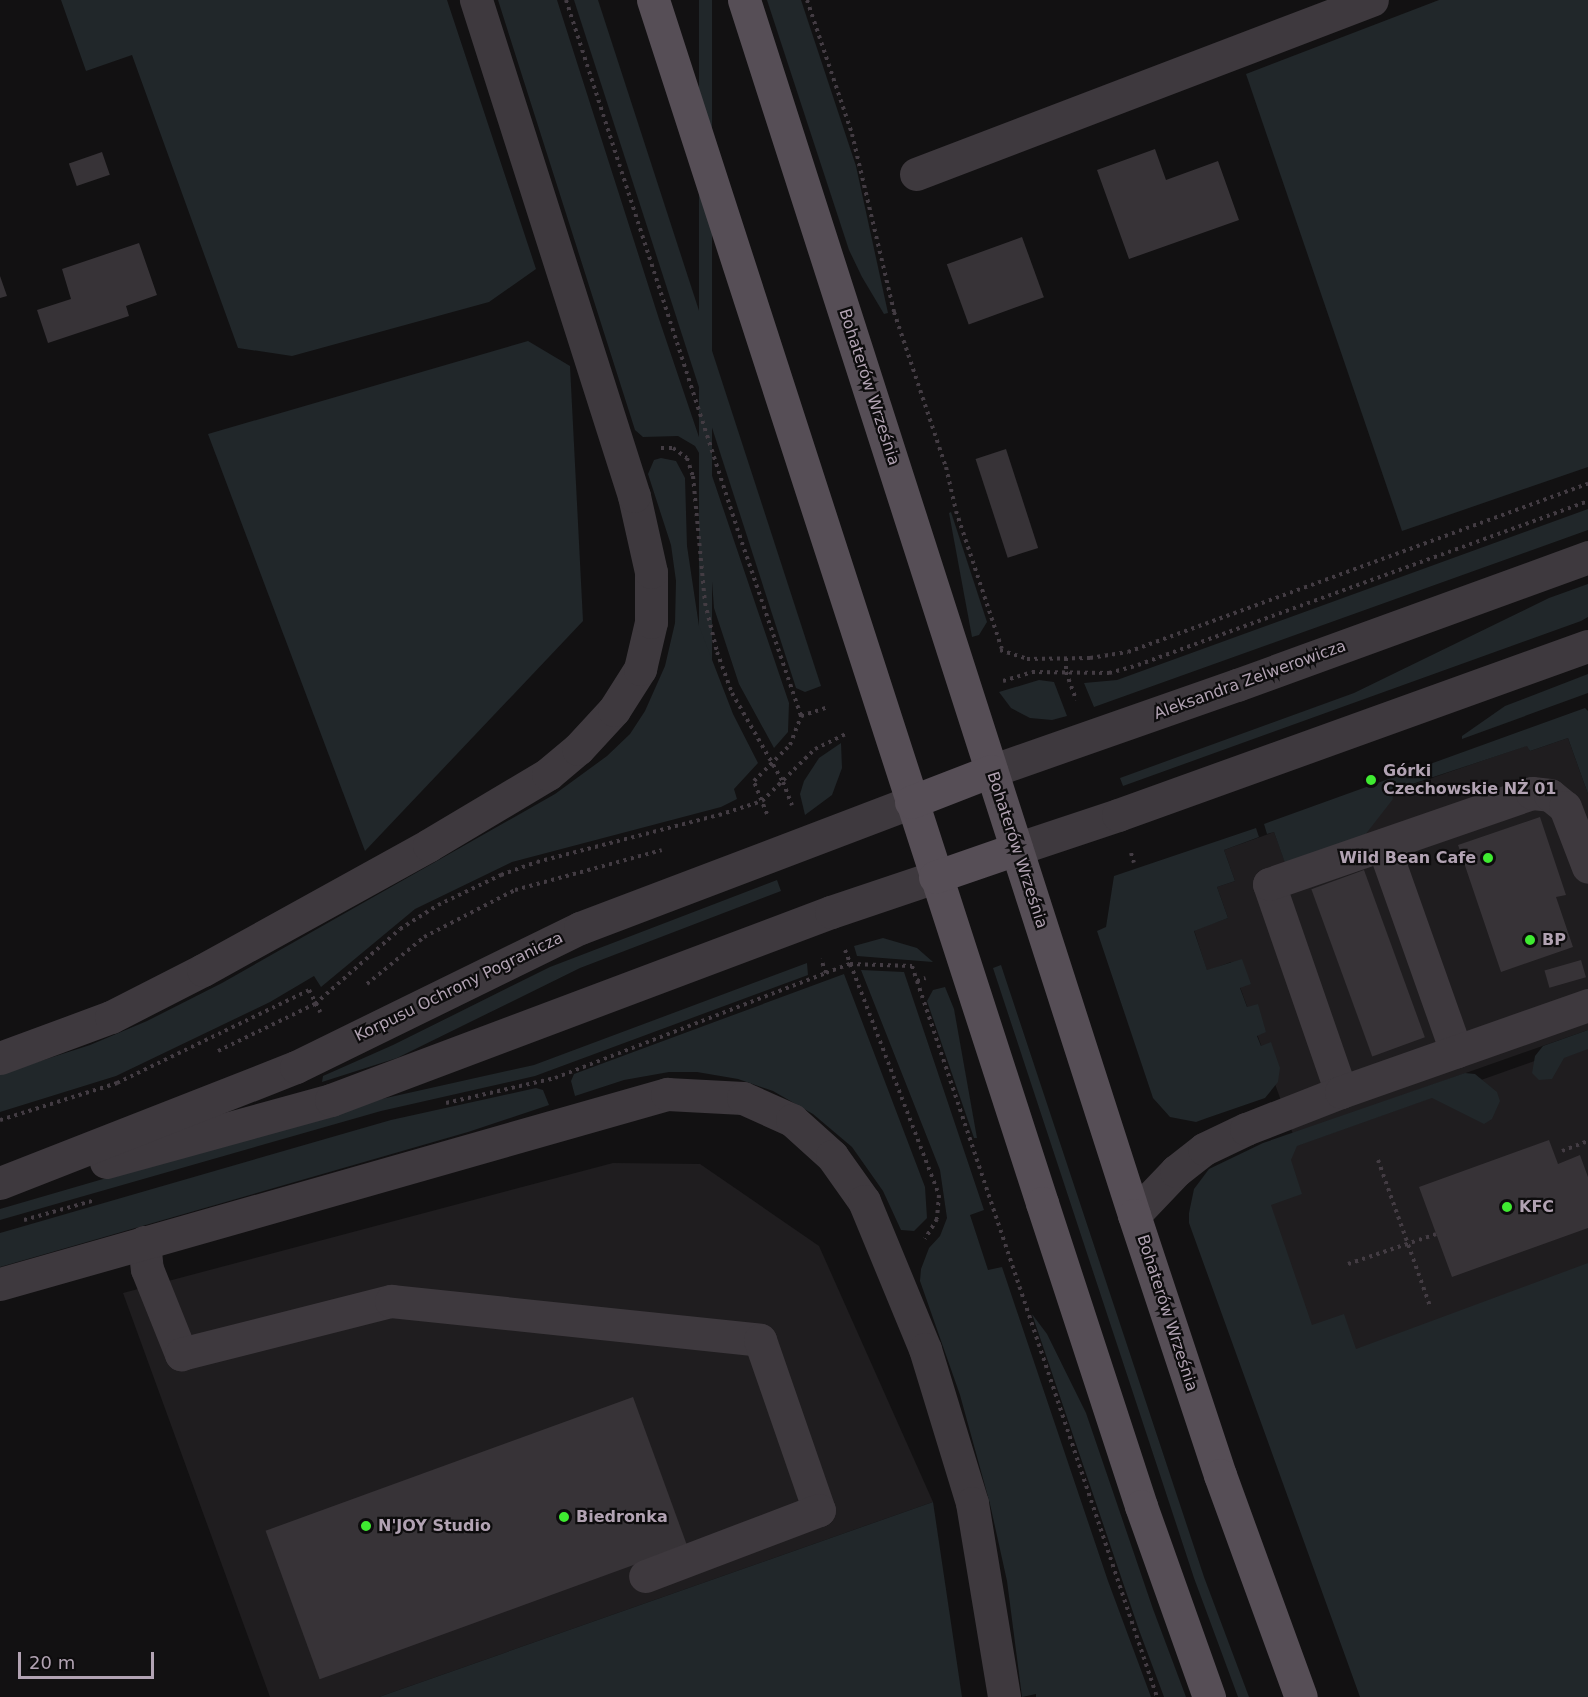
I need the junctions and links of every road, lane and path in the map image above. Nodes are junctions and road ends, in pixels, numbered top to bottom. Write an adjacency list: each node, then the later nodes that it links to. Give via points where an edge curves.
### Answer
1 (476, 0): 8 (street)
2 (566, 0): 20 (path)
3 (653, 0): 26 (main road)
4 (744, 0): 23 (main road, Bohaterów Września)
5 (807, 0): 13 (path, via 852,134 894,312)
6 (1372, 0): 7 (street)
7 (916, 174)
8 (624, 460): 22 (path, via 657,447 673,448 687,458 693,476 705,603 717,652 732,693); 44 (street, via 651,572 651,622 640,669 614,710 578,749 548,774 429,845 203,970 111,1017)
9 (1588, 484): 15 (path, via 1128,652 1109,657)
10 (1588, 501): 16 (path, via 1138,665 1109,673)
11 (1588, 557): 23 (street, Aleksandra Zelwerowicza)
12 (1588, 646): 30 (street)
13 (1002, 649): 14 (path); 15 (path, via 1027,659)
14 (991, 653)
15 (1066, 658): 16 (path)
16 (1066, 672): 17 (path, via 1032,672); 18 (path)
17 (1000, 682)
18 (1077, 702)
19 (826, 708): 20 (path)
20 (801, 716): 22 (path, via 790,745)
21 (838, 737): 24 (path, via 815,749)
22 (772, 763): 24 (path); 25 (path, via 754,781)
23 (991, 771): 26 (main road, Aleksandra Zelwerowicza); 30 (main road, Bohaterów Września)
24 (783, 782): 25 (path); 27 (path)
25 (762, 801): 39 (path, via 501,875 438,905 400,929)
26 (911, 802): 32 (main road); 50 (street, Korpusu Ochrony Pogranicza, via 580,928 296,1067)
27 (796, 816)
28 (1383, 845): 31 (street, via 1532,793 1550,795 1564,807); 42 (street); 45 (street, via 1269,884)
29 (667, 849): 38 (path, via 515,890 424,937)
30 (1016, 849): 32 (main road); 51 (main road, Bohaterów Września)
31 (1588, 867)
32 (935, 877): 50 (street, Korpusu Ochrony Pogranicza, via 831,912 331,1100 75,1170); 62 (main road, via 1141,1506)
33 (845, 951): 34 (path)
34 (850, 964): 35 (path); 37 (path, via 912,966); 55 (path, via 939,1195 937,1219 930,1234 917,1246)
35 (826, 973)
36 (932, 976): 37 (path)
37 (916, 981): 61 (path)
38 (358, 992)
39 (315, 1004): 41 (path); 43 (path); 46 (path, via 309,990 117,1083)
40 (1588, 1005): 42 (street)
41 (322, 1015)
42 (1456, 1051): 45 (street)
43 (214, 1053)
44 (0, 1058)
45 (1341, 1092): 51 (street, via 1204,1149 1176,1171)
46 (0, 1120)
47 (1588, 1141): 48 (path)
48 (1562, 1151)
49 (1378, 1160): 54 (path)
50 (5, 1182)
51 (1134, 1215): 63 (main road, Bohaterów Września, via 1220,1475)
52 (1436, 1233): 54 (path)
53 (144, 1242): 55 (street, via 667,1094 743,1098 792,1120 832,1155 864,1201); 57 (street); 59 (street, via 147,1269 181,1354 391,1301 760,1340 819,1510)
54 (1408, 1243): 56 (path); 58 (path)
55 (888, 1258): 60 (street, via 925,1349 972,1503)
56 (1348, 1264)
57 (0, 1284)
58 (1430, 1306)
59 (645, 1576)
60 (1004, 1697)
61 (1157, 1697)
62 (1209, 1697)
63 (1301, 1697)

